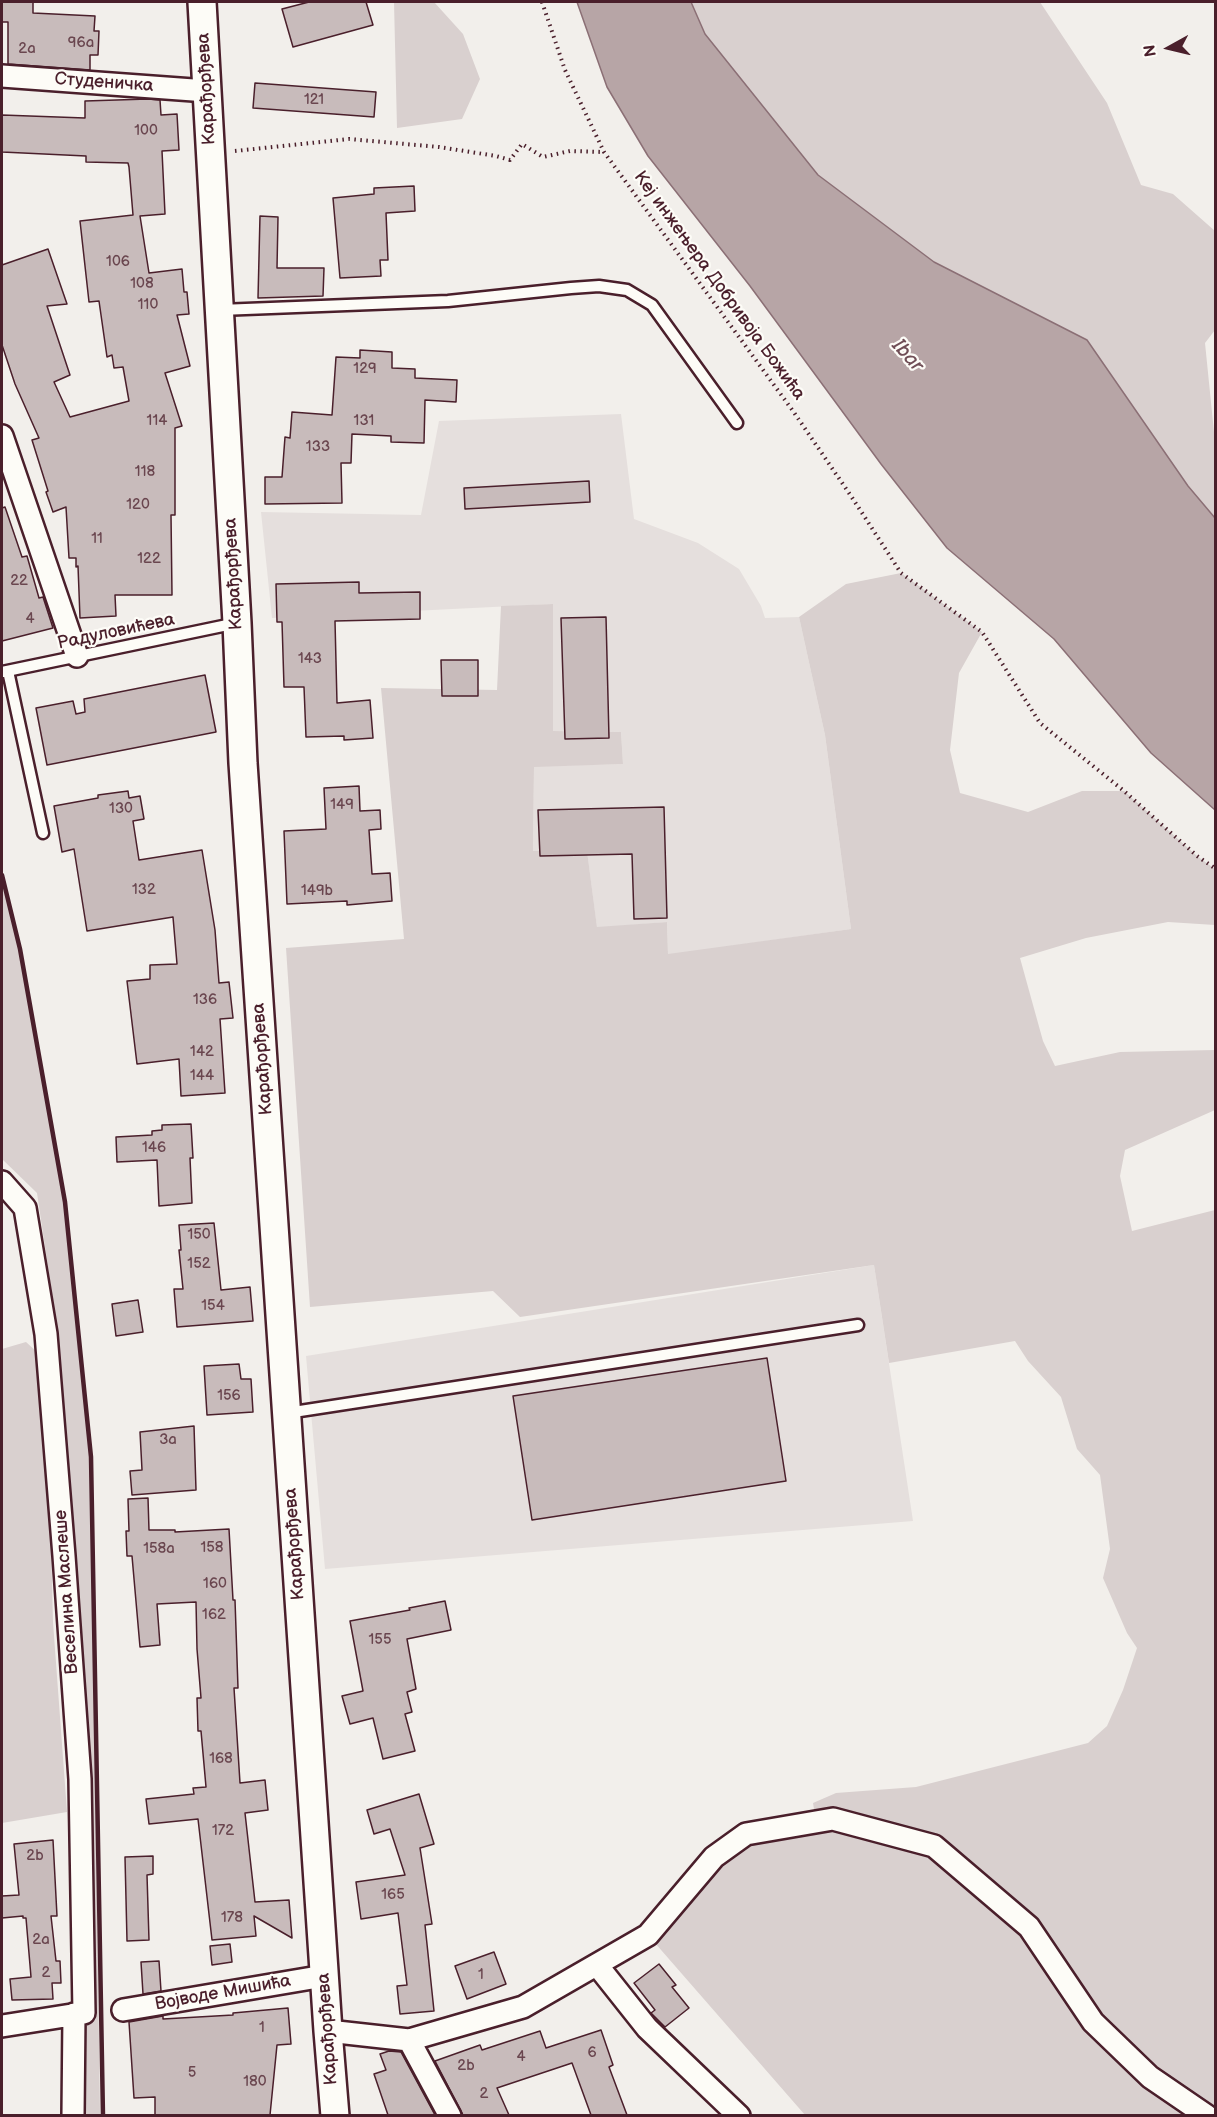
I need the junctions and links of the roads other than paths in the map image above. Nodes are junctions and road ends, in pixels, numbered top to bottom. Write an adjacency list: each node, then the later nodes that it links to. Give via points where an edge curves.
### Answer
1 (202, 2): 3 (street, Карађорђева)
2 (2, 76): 3 (street, Студеничка)
3 (207, 91): 4 (street, Карађорђева)
4 (219, 310): 5 (lane, via 447,301 599,286 627,290 652,305); 7 (street, Карађорђева)
5 (737, 423)
6 (2, 436): 8 (street)
7 (237, 623): 8 (lane, Радуловићева); 13 (street, Карађорђева)
8 (77, 656): 9 (lane, Радуловићева)
9 (5, 671): 10 (lane)
10 (43, 833)
11 (2, 1182): 17 (street, Веселина Маслеше, via 25,1208 46,1334 80,1779)
12 (858, 1325): 13 (lane)
13 (287, 1413): 15 (street, Карађорђева)
14 (597, 1965): 20 (street, via 523,2007); 24 (street, via 647,2028); 25 (street, via 648,1935 714,1857 746,1834 832,1819 934,1846 1029,1927 1093,2022 1150,2077)
15 (324, 1976): 16 (street, Војводе Мишића); 19 (street, Карађорђева)
16 (123, 2010)
17 (79, 2014): 18 (street); 21 (street, Веселина Маслеше)
18 (2, 2026)
19 (328, 2031): 20 (street); 22 (street, Карађорђева)
20 (409, 2040): 23 (street)
21 (73, 2115)
22 (335, 2115)
23 (450, 2115)
24 (739, 2115)
25 (1207, 2115)

